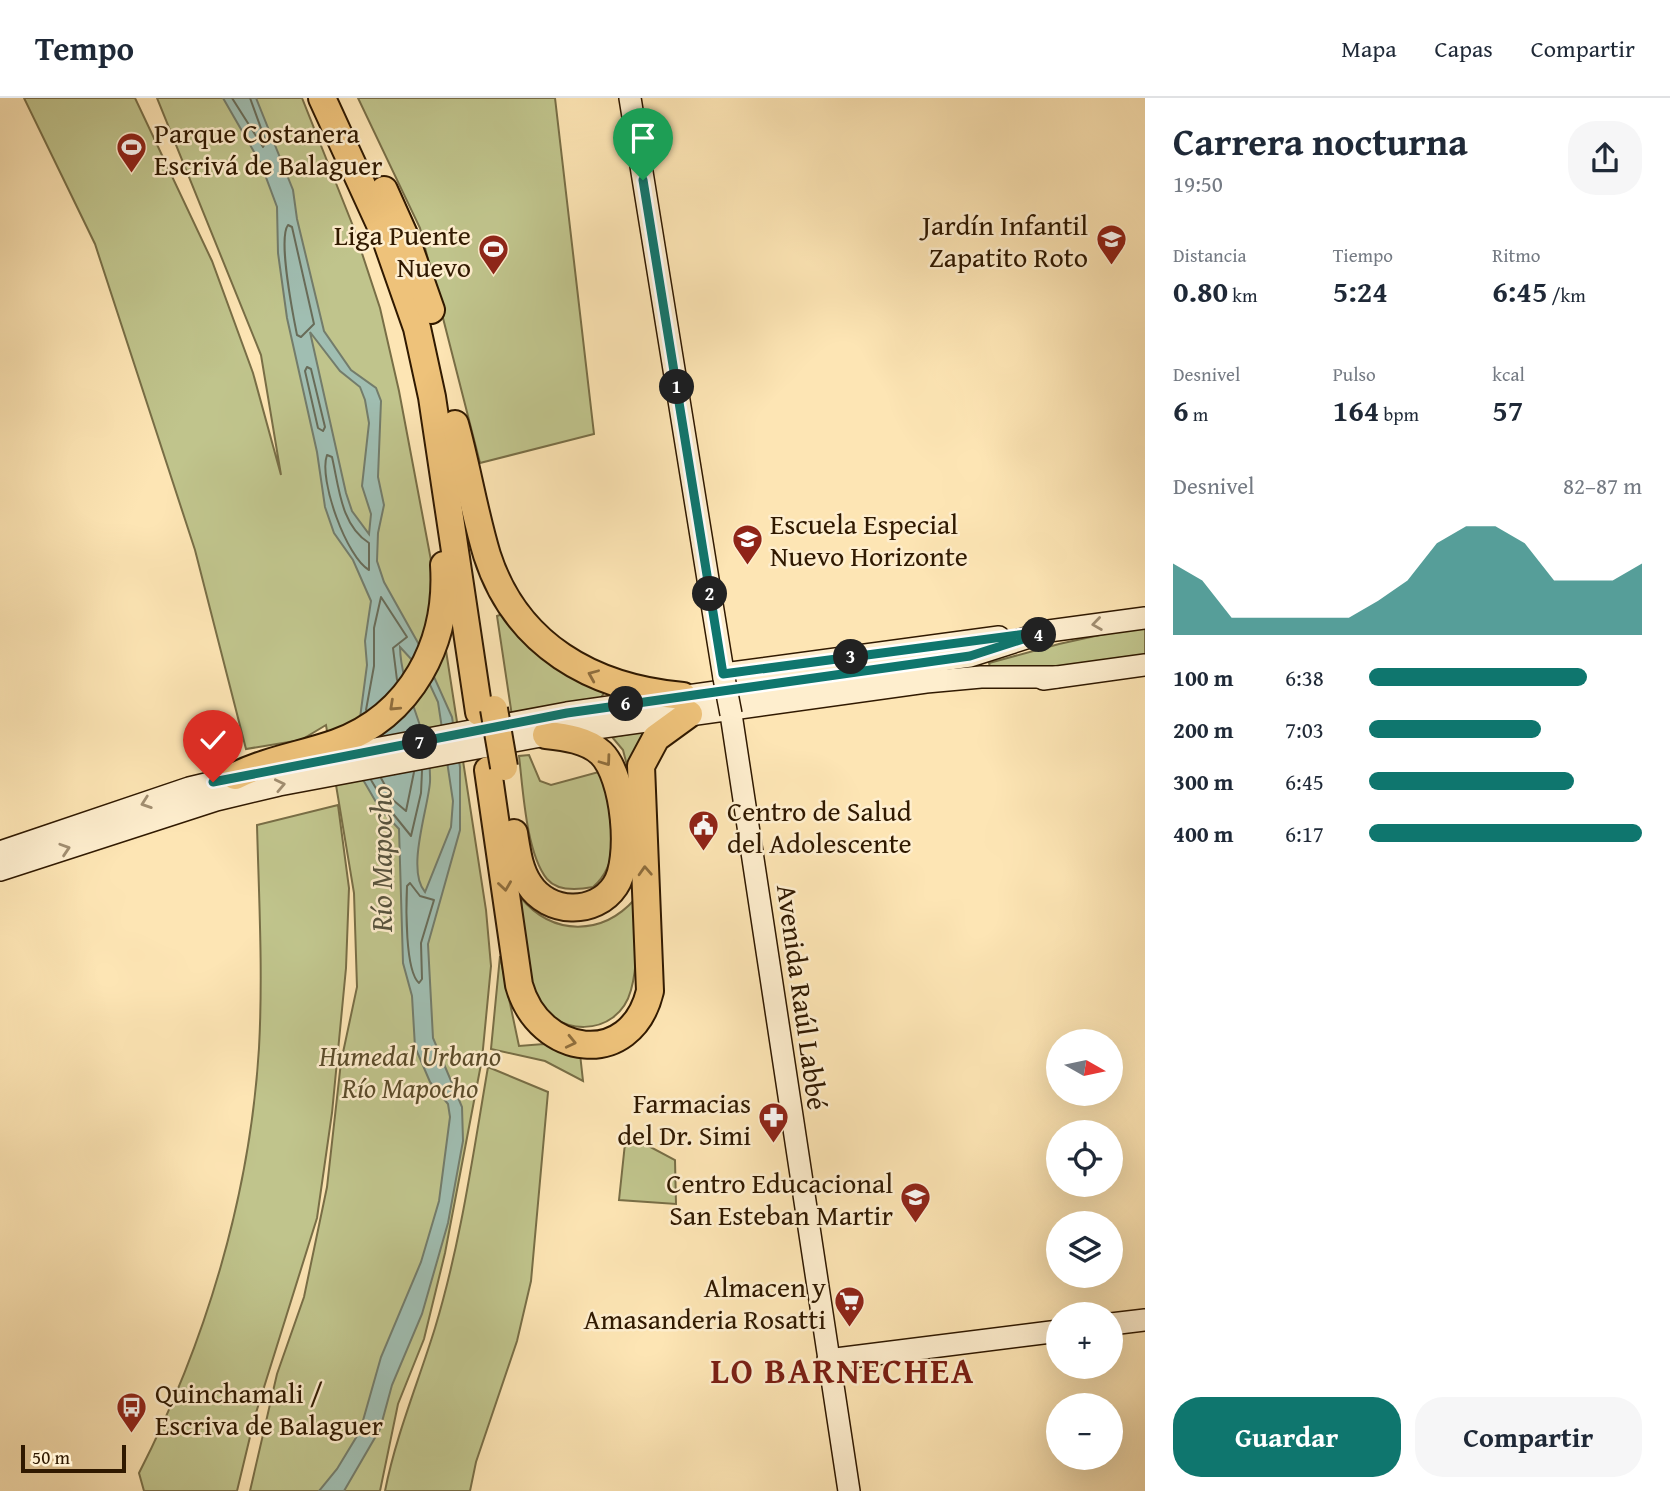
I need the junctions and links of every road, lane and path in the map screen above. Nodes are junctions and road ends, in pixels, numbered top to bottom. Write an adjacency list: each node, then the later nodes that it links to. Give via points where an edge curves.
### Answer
1 (322, 98): 4 (highway, via 409,300)
2 (342, 98): 4 (highway, via 417,268 439,343)
3 (630, 98): 8 (main road, Avenida Raúl Labbé)
4 (446, 429): 10 (highway, one-way to 4, via 582,670 550,650 524,624 505,596 487,554); 13 (highway); 14 (highway, one-way to 14, via 440,518 444,598 438,634 426,664 403,698)
5 (1145, 618): 6 (main road, one-way to 6)
6 (1048, 631): 8 (main road); 10 (main road, via 970,656)
7 (1145, 665): 9 (main road)
8 (724, 676): 11 (main road, Avenida Raúl Labbé, bridge)
9 (1056, 677): 10 (main road, via 954,679); 11 (main road)
10 (686, 705): 12 (main road); 13 (main road, via 567,713); 13 (highway, one-way to 10, via 519,985 526,1007 544,1029 561,1040 605,1043 632,1026 650,991 641,766 656,738)
11 (731, 717): 21 (main road, Avenida Raúl Labbé)
12 (546, 735): 13 (main road); 13 (highway, one-way to 13, via 594,748 616,778 625,859 615,887 587,907 552,904 534,891 520,864)
13 (492, 739): 14 (main road)
14 (322, 761): 15 (main road); 15 (highway, via 280,758)
15 (234, 775): 16 (main road, one-way to 16); 17 (main road, one-way to 15)
16 (0, 852)
17 (0, 870)
18 (1145, 1320): 19 (main road)
19 (1123, 1323)
20 (1046, 1333): 21 (main road)
21 (828, 1360): 22 (main road, Avenida Raúl Labbé)
22 (849, 1491)

